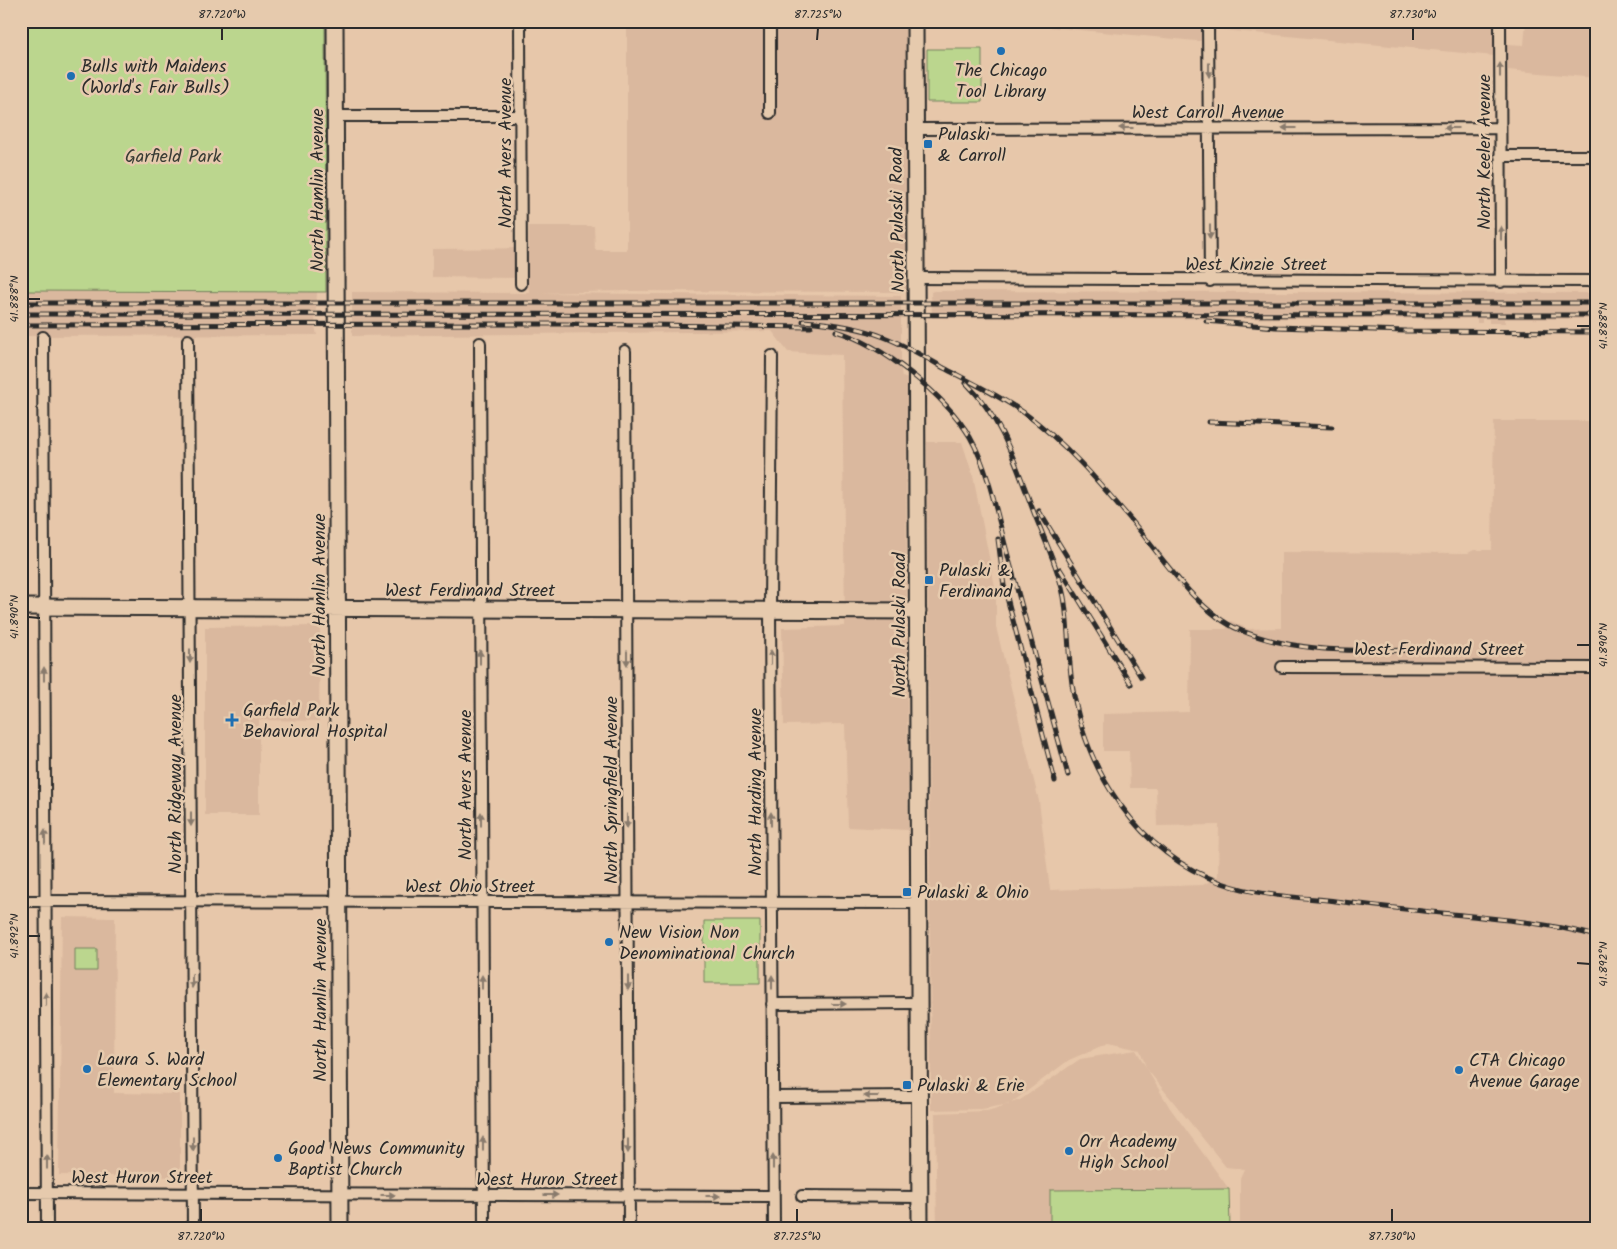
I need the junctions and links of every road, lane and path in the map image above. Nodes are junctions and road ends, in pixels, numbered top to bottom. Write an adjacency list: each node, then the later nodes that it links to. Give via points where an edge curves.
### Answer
1 (335, 21): 8 (street, North Hamlin Avenue)
2 (520, 21): 9 (street, North Avers Avenue)
3 (770, 21): 7 (street)
4 (915, 21): 12 (street, North Pulaski Road)
5 (1208, 21): 10 (street, one-way to 10)
6 (1500, 21): 11 (street, North Keeler Avenue, one-way to 6)
7 (770, 113)
8 (335, 116): 9 (street); 28 (street, North Hamlin Avenue)
9 (521, 116): 19 (street, North Avers Avenue)
10 (1209, 128): 11 (street, West Carroll Avenue, one-way to 10); 12 (street, West Carroll Avenue, one-way to 12); 16 (street, one-way to 16)
11 (1500, 128): 13 (street, North Keeler Avenue)
12 (915, 130): 15 (street, North Pulaski Road)
13 (1500, 156): 14 (street); 18 (street, North Keeler Avenue, one-way to 13)
14 (1596, 156)
15 (917, 278): 16 (street, West Kinzie Street); 32 (street, North Pulaski Road)
16 (1210, 281): 18 (street, West Kinzie Street)
17 (1596, 281): 18 (street, West Kinzie Street)
18 (1501, 282)
19 (521, 284)
20 (43, 337): 26 (street)
21 (188, 340): 27 (street, North Ridgeway Avenue)
22 (480, 343): 29 (street, North Avers Avenue)
23 (625, 351): 30 (street, North Springfield Avenue)
24 (772, 356): 31 (street, North Harding Avenue)
25 (21, 607): 26 (street, West Ferdinand Street)
26 (43, 607): 27 (street, West Ferdinand Street); 36 (street, one-way to 26)
27 (190, 608): 28 (street, West Ferdinand Street); 37 (street, North Ridgeway Avenue, one-way to 37)
28 (338, 608): 29 (street, West Ferdinand Street); 38 (street, North Hamlin Avenue)
29 (480, 609): 30 (street, West Ferdinand Street); 39 (street, North Avers Avenue, one-way to 29)
30 (627, 610): 31 (street, West Ferdinand Street); 40 (street, North Springfield Avenue, one-way to 40)
31 (770, 610): 32 (street, West Ferdinand Street); 41 (street, North Harding Avenue, one-way to 31)
32 (918, 611): 42 (street, North Pulaski Road)
33 (1282, 667): 34 (street, West Ferdinand Street)
34 (1596, 668)
35 (21, 901): 36 (street, West Ohio Street)
36 (45, 901): 37 (street, West Ohio Street); 48 (street, one-way to 36)
37 (192, 901): 38 (street, West Ohio Street); 49 (street, North Ridgeway Avenue, one-way to 49)
38 (339, 902): 39 (street, West Ohio Street); 50 (street, North Hamlin Avenue)
39 (482, 902): 40 (street, West Ohio Street); 51 (street, North Avers Avenue, one-way to 39)
40 (628, 902): 41 (street, West Ohio Street); 52 (street, North Springfield Avenue, one-way to 52)
41 (772, 903): 42 (street, West Ohio Street); 44 (street, North Harding Avenue, one-way to 41)
42 (919, 903): 43 (street, North Pulaski Road)
43 (919, 1003): 44 (street, one-way to 43); 45 (street, North Pulaski Road)
44 (772, 1004): 46 (street, North Harding Avenue)
45 (919, 1096): 46 (street, one-way to 46); 55 (street, North Pulaski Road)
46 (773, 1097): 53 (street, North Harding Avenue, one-way to 46)
47 (21, 1193): 48 (street, West Huron Street)
48 (47, 1193): 49 (street, West Huron Street); 56 (street)
49 (193, 1194): 50 (street, West Huron Street); 57 (street, North Ridgeway Avenue)
50 (340, 1194): 51 (street, West Huron Street, one-way to 51); 58 (street, North Hamlin Avenue)
51 (484, 1195): 52 (street, West Huron Street, one-way to 52); 59 (street, North Avers Avenue)
52 (629, 1196): 53 (street, West Huron Street, one-way to 53); 60 (street, North Springfield Avenue)
53 (774, 1196): 61 (street, North Harding Avenue)
54 (802, 1196): 55 (street)
55 (920, 1197): 62 (street, North Pulaski Road)
56 (47, 1228)
57 (193, 1228)
58 (340, 1228)
59 (484, 1228)
60 (629, 1228)
61 (774, 1228)
62 (920, 1228)

